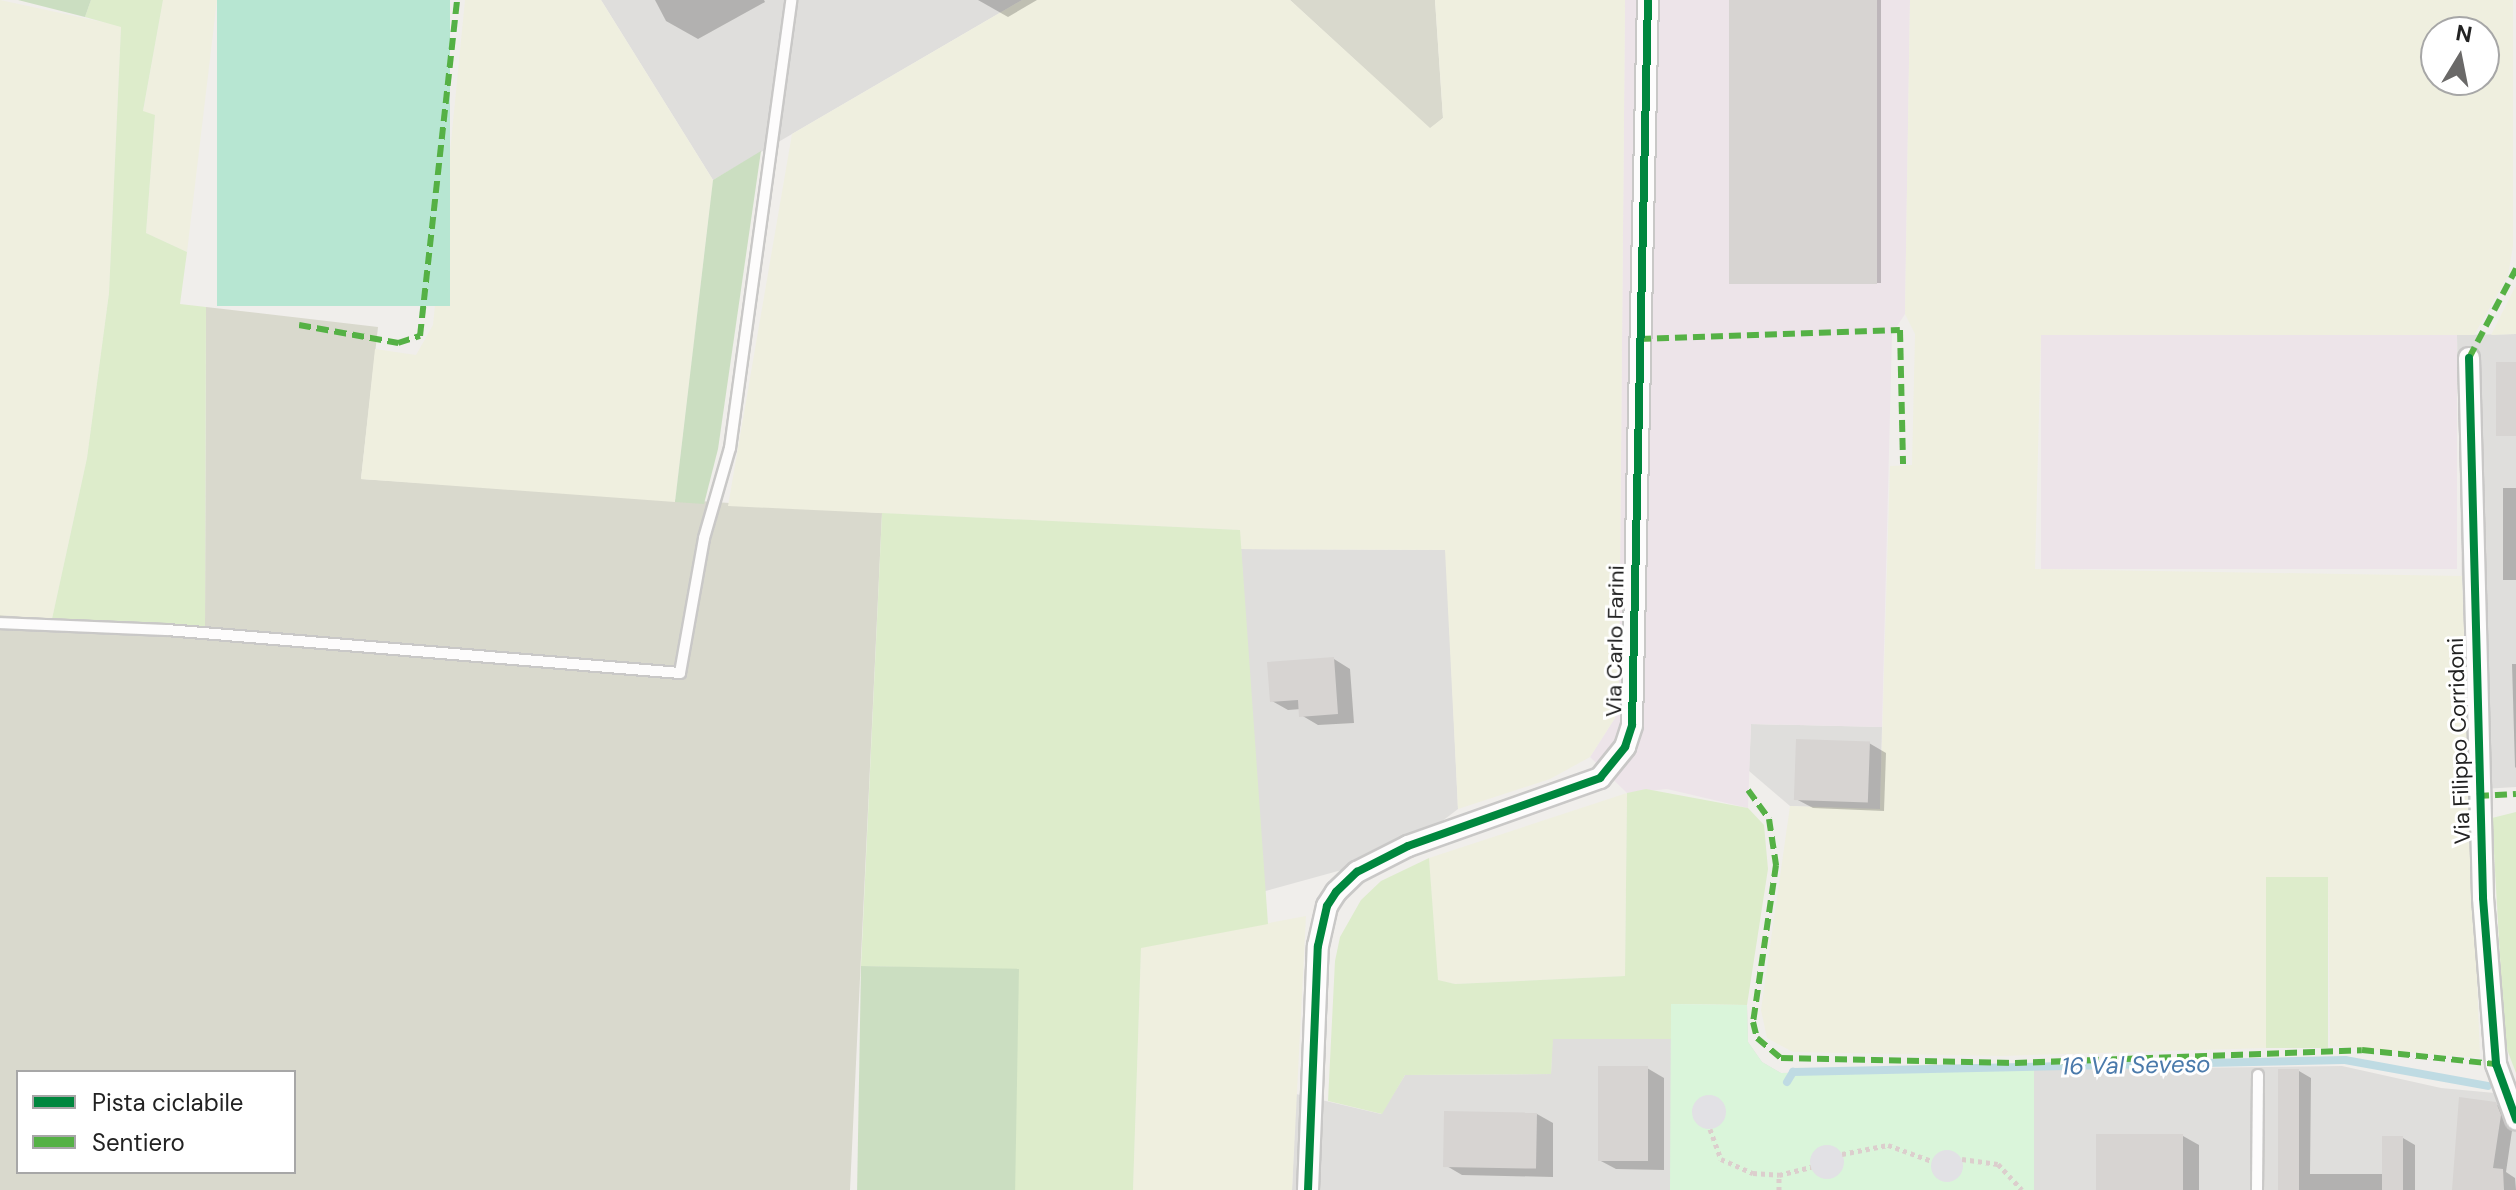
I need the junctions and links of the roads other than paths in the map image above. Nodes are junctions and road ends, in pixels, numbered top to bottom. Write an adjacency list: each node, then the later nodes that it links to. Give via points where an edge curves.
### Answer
1 (791, 0): 4 (lane, via 730,448 704,538 680,673 167,630)
2 (1648, 0): 7 (street, Via Carlo Farini, via 1632,725 1625,747 1600,778 1408,846 1357,872 1336,892 1327,906 1318,946)
3 (2469, 358): 6 (street, Via Filippo Corridoni, via 2481,870 2496,1064)
4 (0, 623)
5 (2258, 1075): 8 (lane)
6 (2516, 1119)
7 (1308, 1190)
8 (2257, 1190)

